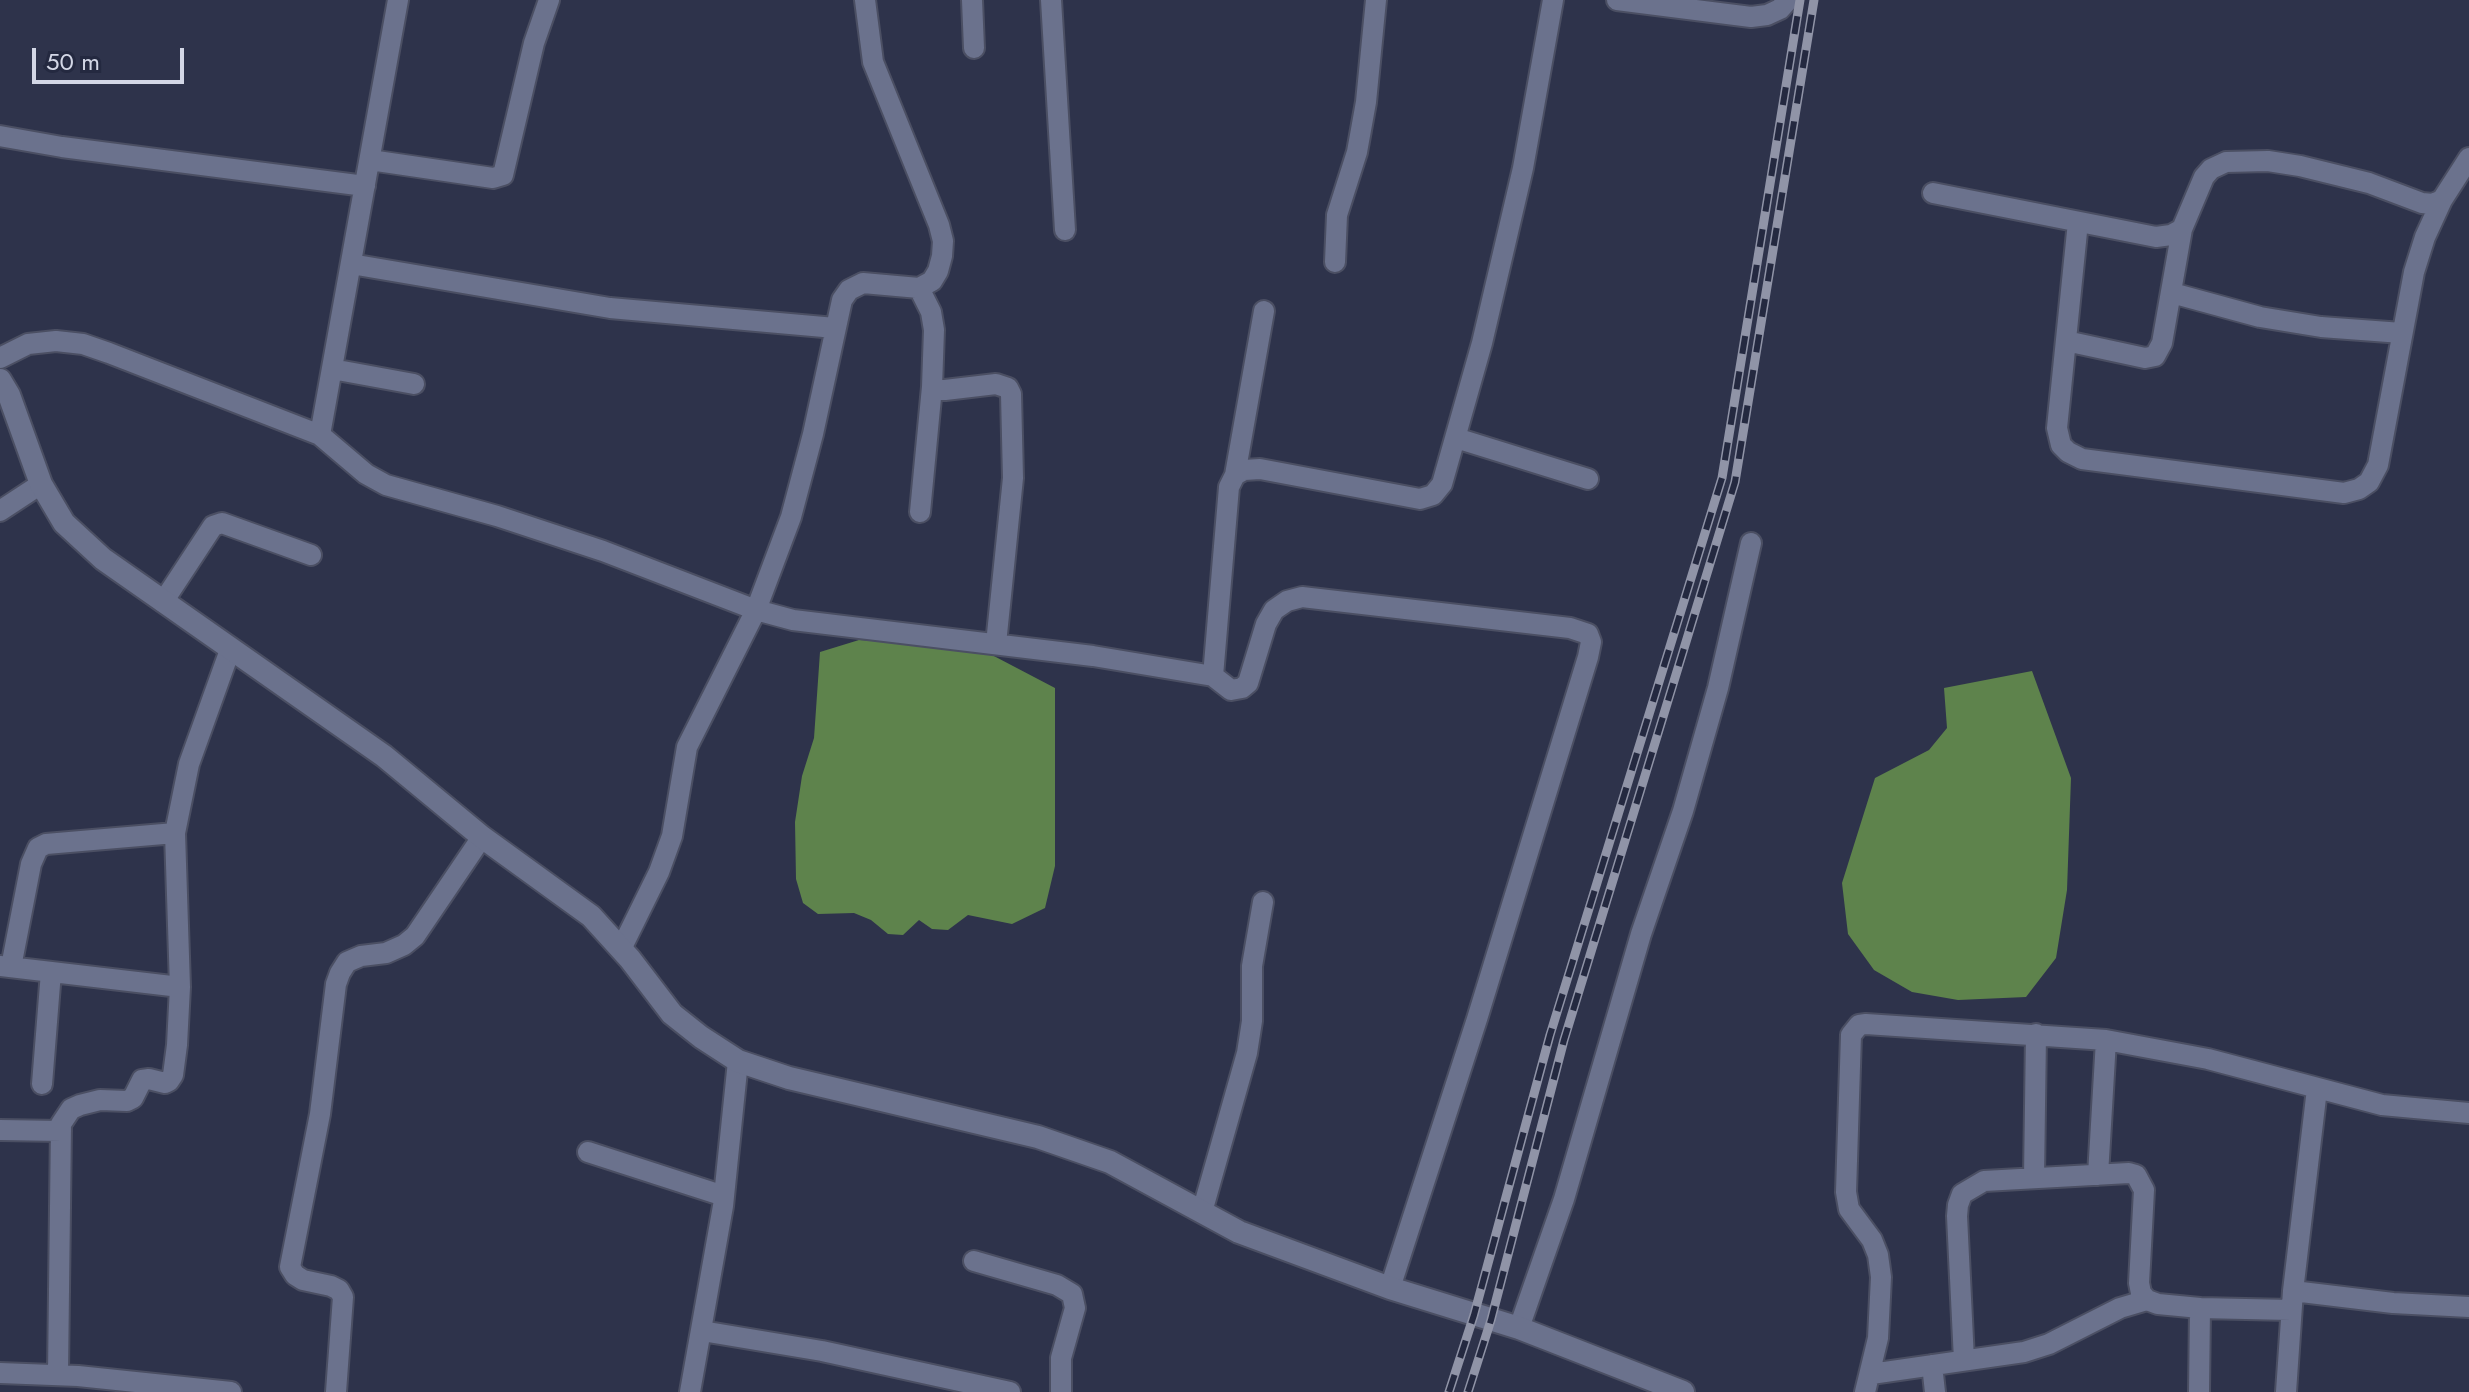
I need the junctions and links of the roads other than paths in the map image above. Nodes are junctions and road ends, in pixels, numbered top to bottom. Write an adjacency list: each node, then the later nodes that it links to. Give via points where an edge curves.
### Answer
1 (398, 0): 13 (street)
2 (549, 0): 13 (street, via 503,175 493,178)
3 (865, 0): 22 (street, via 873,62 943,241 938,271)
4 (972, 0): 10 (street)
5 (1051, 0): 19 (street)
6 (1376, 0): 20 (street, via 1366,102 1337,215)
7 (1553, 0): 34 (street, via 1523,168)
8 (1617, 0): 9 (street, via 1751,17 1767,15)
9 (1788, 0)
10 (974, 48)
11 (0, 136): 14 (street)
12 (2469, 158): 16 (street)
13 (370, 160): 14 (street)
14 (365, 186): 21 (street)
15 (1933, 193): 17 (street)
16 (2442, 200): 18 (street, via 2422,203 2337,174 2268,161 2236,161 2218,165 2204,177); 26 (street, via 2414,272)
17 (2078, 222): 18 (street, via 2156,237); 27 (street)
18 (2182, 229): 23 (street)
19 (1065, 230)
20 (1335, 262)
21 (351, 264): 25 (street, via 610,308); 29 (street)
22 (919, 288): 25 (street, via 863,283 842,300); 32 (street, via 934,330)
23 (2172, 293): 26 (street, via 2260,317); 27 (street, via 2155,356)
24 (1264, 311): 35 (street)
25 (835, 328): 43 (street, via 791,517)
26 (2402, 333): 27 (street, via 2378,465 2369,482 2344,493 2082,459 2068,452 2057,437)
27 (2066, 341)
28 (0, 358): 33 (street, via 28,344 83,344)
29 (332, 369): 31 (street); 33 (street)
30 (0, 380): 37 (street)
31 (414, 384)
32 (932, 387): 39 (street); 44 (street, via 996,384 1011,394 1013,478)
33 (320, 435): 43 (street, via 386,485 603,551)
34 (1456, 438): 35 (street, via 1442,484 1433,495 1420,499 1260,469); 36 (street)
35 (1235, 475): 46 (street, via 1229,487)
36 (1588, 479)
37 (41, 484): 38 (street); 42 (street, via 64,523)
38 (0, 511)
39 (920, 512)
40 (1751, 543): 73 (street, via 1683,811)
41 (311, 555): 42 (street, via 222,523 213,526)
42 (163, 602): 45 (street)
43 (756, 610): 44 (street, via 793,620); 50 (street, via 687,747 672,836)
44 (996, 644): 46 (street)
45 (230, 650): 47 (street, via 189,764); 48 (street, via 384,756)
46 (1213, 676): 68 (street, via 1231,690 1248,683 1274,610 1302,597 1570,628 1588,634 1591,642)
47 (175, 833): 51 (street, via 38,848); 53 (street)
48 (482, 837): 50 (street, via 591,916); 81 (street, via 415,936 386,953 347,962 336,984 320,1114 290,1267 303,1280 331,1286 343,1297)
49 (1263, 902): 66 (street, via 1252,966 1247,1053)
50 (621, 949): 56 (street, via 672,1014)
51 (5, 966): 52 (street)
52 (51, 972): 53 (street); 57 (street)
53 (180, 987): 61 (street, via 169,1081 145,1079 127,1101 80,1105 64,1117)
54 (2036, 1034): 55 (street); 64 (street); 79 (street, via 1866,1024 1851,1035 1846,1192 1849,1209 1872,1240 1881,1277 1878,1338)
55 (2106, 1040): 58 (street, via 2208,1059); 63 (street)
56 (738, 1061): 65 (street); 66 (street, via 1038,1137 1110,1162)
57 (42, 1084)
58 (2317, 1089): 59 (street, via 2382,1105); 70 (street)
59 (2469, 1113)
60 (0, 1130): 61 (street)
61 (61, 1131): 78 (street)
62 (588, 1152): 65 (street)
63 (2098, 1175): 64 (street); 69 (street, via 2129,1173 2141,1181 2139,1283)
64 (2034, 1178): 75 (street, via 1984,1181 1962,1194 1958,1205)
65 (724, 1196): 74 (street)
66 (1202, 1212): 68 (street, via 1239,1232)
67 (974, 1261): 84 (street, via 1072,1294 1075,1308 1061,1358)
68 (1390, 1288): 73 (street)
69 (2147, 1300): 72 (street); 75 (street, via 2049,1344)
70 (2292, 1301): 71 (street); 72 (street); 88 (street)
71 (2469, 1307)
72 (2200, 1308): 87 (street)
73 (1519, 1328): 85 (street)
74 (702, 1331): 82 (street); 83 (street)
75 (1964, 1360): 76 (street)
76 (1932, 1365): 79 (street); 86 (street)
77 (0, 1373): 78 (street)
78 (71, 1381): 80 (street)
79 (1868, 1383)
80 (231, 1392)
81 (336, 1392)
82 (690, 1392)
83 (1010, 1392)
84 (1061, 1392)
85 (1683, 1392)
86 (1935, 1392)
87 (2199, 1392)
88 (2286, 1392)

